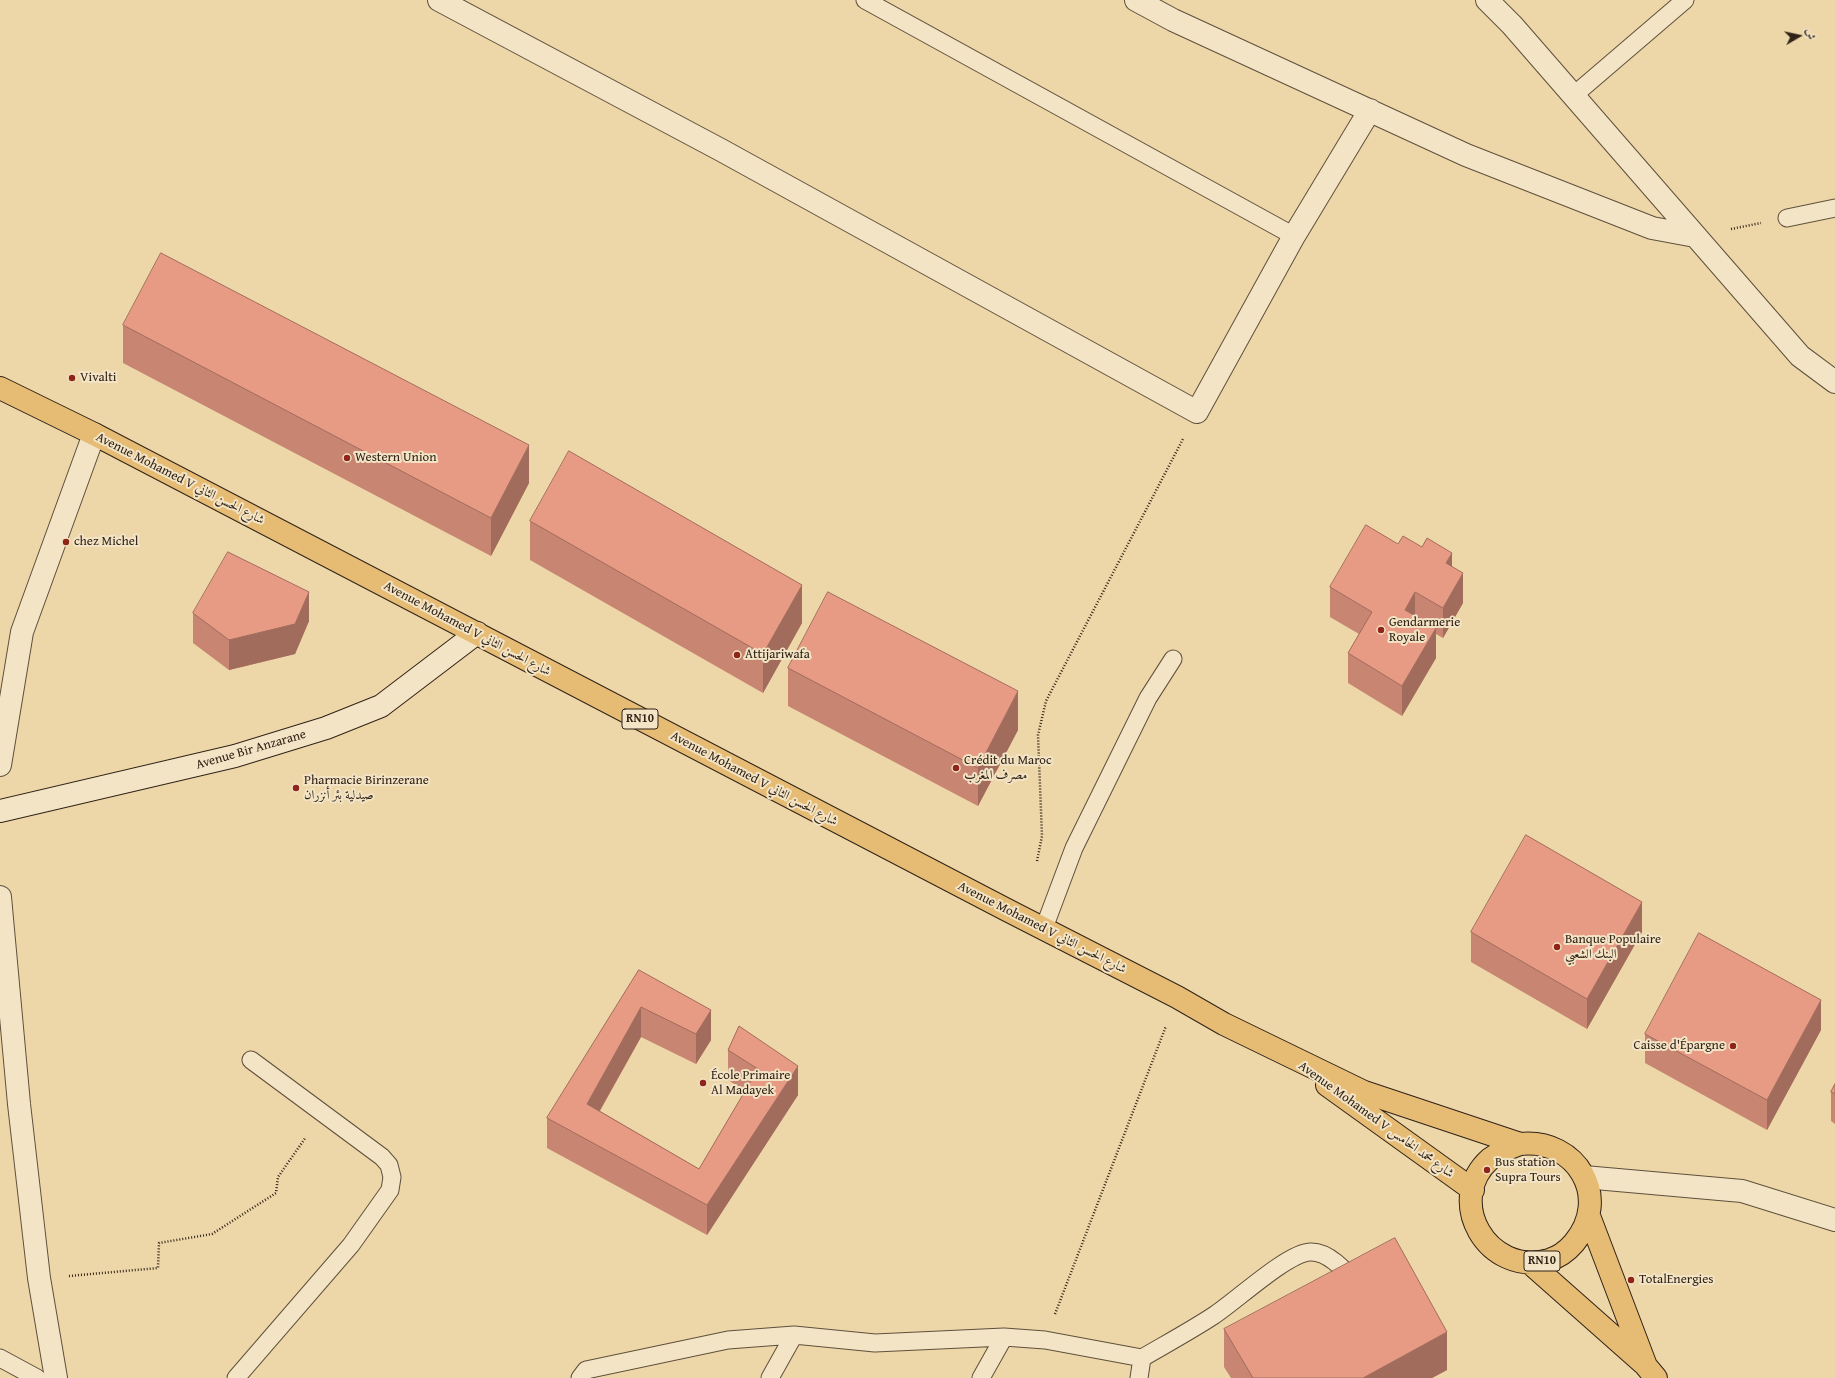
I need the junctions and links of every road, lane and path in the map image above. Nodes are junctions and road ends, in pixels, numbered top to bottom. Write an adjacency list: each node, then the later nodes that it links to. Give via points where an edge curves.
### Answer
1 (439, 0): 14 (street, via 728,154)
2 (866, 0): 10 (lane)
3 (1136, 0): 7 (street, via 1173,20)
4 (1487, 0): 6 (street)
5 (1685, 0): 6 (lane)
6 (1573, 96): 11 (street)
7 (1370, 110): 10 (street); 11 (street, via 1466,154 1652,228)
8 (1835, 208): 9 (lane)
9 (1787, 218): 11 (path)
10 (1294, 236): 14 (street)
11 (1695, 236): 12 (street, via 1800,356)
12 (1835, 382)
13 (0, 388): 15 (main road, Avenue Mohamed V شارع الحسن الثاني / RN10)
14 (1197, 412): 20 (path, via 1046,701 1038,735 1042,836)
15 (94, 434): 16 (main road, Avenue Mohamed V شارع الحسن الثاني / RN10); 18 (street, via 22,632)
16 (477, 633): 19 (street, Avenue Bir Anzarane, via 381,706 326,728 235,756); 22 (main road, Avenue Mohamed V شارع الحسن الثاني / RN10)
17 (1173, 659): 22 (lane, via 1148,698 1074,848)
18 (0, 765)
19 (0, 811)
20 (1036, 866)
21 (0, 897): 24 (street)
22 (1044, 928): 23 (main road, Avenue Mohamed V شارع الحسن الثاني / RN10)
23 (1177, 997): 25 (main road, Avenue Mohamed V شارع الحسن الثاني / RN10); 38 (path)
24 (6, 1031): 34 (street, via 19,1104)
25 (1279, 1051): 28 (main road, Avenue Mohamed V شارع الحسن الثاني / RN10, via 1364,1092); 30 (main road, Avenue Mohamed V شارع محمد الخامس / RN10)
26 (251, 1060): 27 (lane)
27 (322, 1113): 34 (path, via 278,1177 276,1193 212,1234 159,1243 158,1268); 45 (lane, via 382,1157 389,1165 392,1177 390,1190 351,1246)
28 (1520, 1144): 29 (main road, RN10, via 1539,1144 1558,1150 1573,1161); 30 (main road, RN10, via 1503,1150 1489,1160)
29 (1584, 1177): 31 (main road, RN10, via 1590,1200); 32 (street, via 1742,1191)
30 (1472, 1190): 33 (main road, RN10, via 1473,1216 1484,1240 1505,1257)
31 (1588, 1216): 33 (main road, RN10, via 1581,1234 1568,1250 1550,1259); 41 (main road, RN10)
32 (1835, 1220)
33 (1530, 1263): 41 (main road, RN10)
34 (39, 1278): 44 (street)
35 (1364, 1294): 40 (lane, via 1326,1255 1309,1252 1288,1260 1214,1315)
36 (794, 1335): 37 (lane, via 875,1343); 42 (lane, via 728,1340); 46 (lane)
37 (1004, 1337): 38 (lane); 47 (lane)
38 (1045, 1340): 40 (lane)
39 (0, 1358): 43 (lane)
40 (1142, 1358): 48 (lane)
41 (1651, 1372)
42 (588, 1375)
43 (37, 1378)
44 (56, 1378)
45 (236, 1378)
46 (770, 1378)
47 (981, 1378)
48 (1139, 1378)

